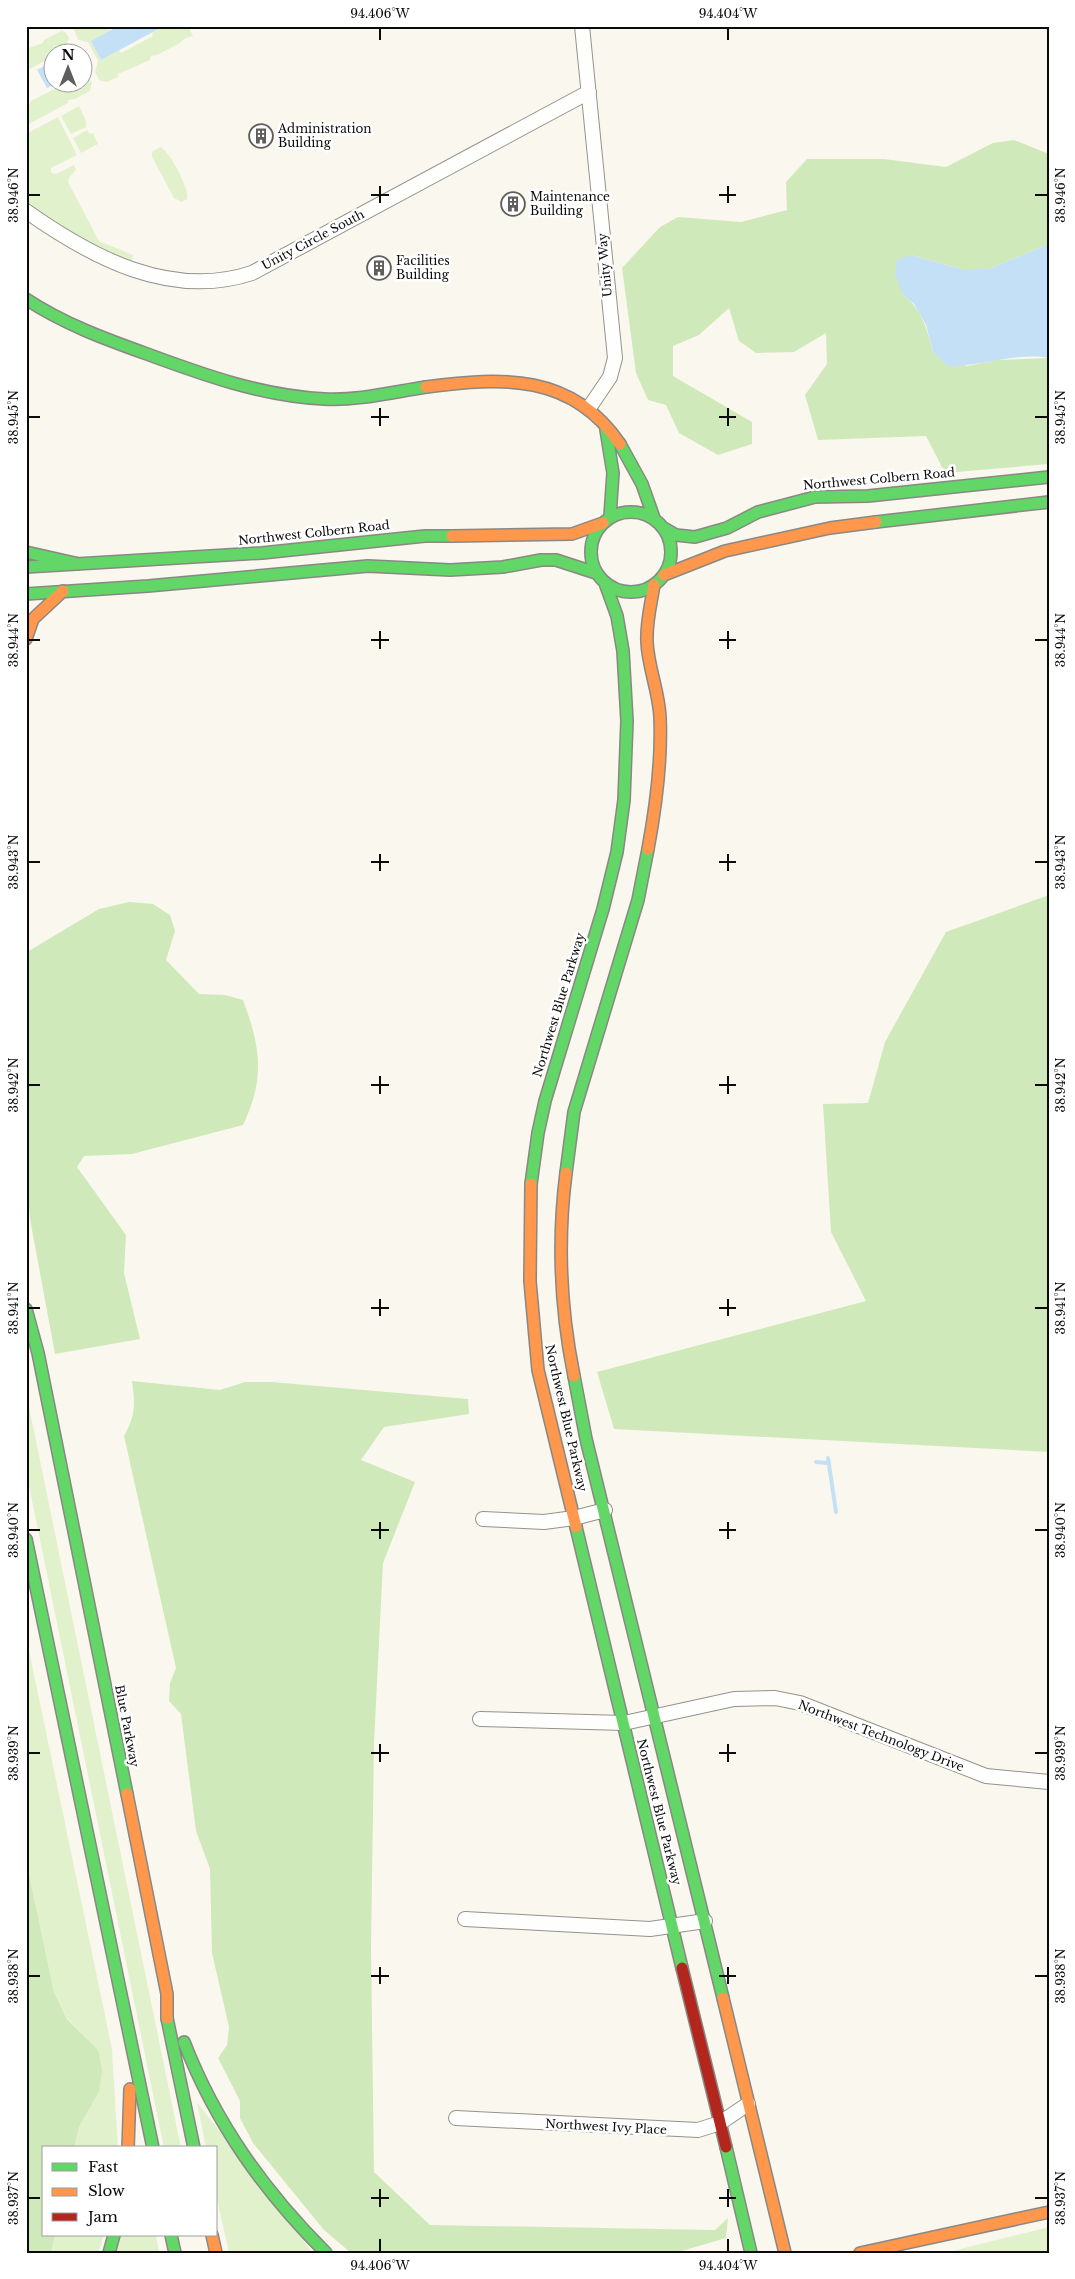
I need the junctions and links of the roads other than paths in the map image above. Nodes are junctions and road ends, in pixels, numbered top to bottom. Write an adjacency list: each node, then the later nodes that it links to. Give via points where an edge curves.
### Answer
1 (582, 26): 2 (street, Unity Way)
2 (589, 92): 3 (street, Unity Circle South, via 252,272 237,277 185,280 142,273 65,238); 5 (street, Unity Way, via 614,358 610,377)
3 (26, 211)
4 (26, 299): 5 (main road, via 66,325 244,387 327,399 469,382 516,380 553,387)
5 (589, 408): 6 (main road)
6 (603, 421): 9 (main road, via 612,450 614,479); 10 (main road, via 621,441)
7 (1049, 477): 10 (main road, Northwest Colbern Road, via 868,496 815,497 758,512 727,528 695,537 676,535)
8 (1049, 502): 15 (main road, via 830,528 725,551)
9 (606, 520): 10 (main road, via 627,512 640,513); 12 (main road, Northwest Colbern Road, via 572,534 425,536 262,553); 14 (main road, via 595,534 591,547)
10 (658, 522): 15 (main road, via 669,538 671,551 670,564)
11 (26, 552): 12 (main road)
12 (78, 564): 13 (main road, Northwest Colbern Road)
13 (26, 567)
14 (596, 573): 16 (main road); 18 (main road, via 560,561 541,560 503,567 450,570 368,566)
15 (664, 576): 17 (main road)
16 (605, 583): 17 (main road, via 616,590 630,592 643,591); 23 (main road, Northwest Blue Parkway, via 618,622 627,696 628,749 623,810 611,877 540,1125 531,1184 529,1229 529,1279 538,1370)
17 (654, 585): 22 (main road, Northwest Blue Parkway, via 646,624 660,715 655,811 638,900 574,1112 561,1214 564,1328 584,1430)
18 (63, 591): 19 (main road); 20 (main road, via 33,619)
19 (26, 594)
20 (26, 639)
21 (26, 1310): 33 (main road, Blue Parkway, via 42,1372)
22 (605, 1510): 23 (street); 26 (main road, Northwest Blue Parkway)
23 (574, 1518): 24 (street, via 544,1522); 28 (main road, Northwest Blue Parkway)
24 (483, 1519)
25 (26, 1539): 34 (main road)
26 (655, 1718): 28 (street, Northwest Technology Drive); 29 (street, Northwest Technology Drive, via 734,1699 775,1698 800,1703 986,1776); 31 (main road, Northwest Blue Parkway)
27 (480, 1719): 28 (street, Northwest Technology Drive)
28 (624, 1723): 32 (main road, Northwest Blue Parkway)
29 (1049, 1782)
30 (464, 1918): 32 (street, via 650,1928)
31 (705, 1921): 32 (street); 35 (main road, Northwest Blue Parkway)
32 (672, 1925): 37 (main road, Northwest Blue Parkway)
33 (166, 1994): 40 (main road, Blue Parkway, via 166,2020); 48 (main road, via 193,2067 236,2146 265,2188)
34 (132, 2049): 38 (main road); 39 (main road)
35 (748, 2104): 37 (street, Northwest Ivy Place); 50 (main road, Northwest Blue Parkway)
36 (456, 2118): 37 (street, Northwest Ivy Place, via 671,2130 698,2130)
37 (720, 2123): 49 (main road, Northwest Blue Parkway)
38 (128, 2146)
39 (152, 2146)
40 (194, 2146)
41 (1049, 2212): 51 (main road)
42 (114, 2236): 45 (main road)
43 (171, 2236): 46 (main road)
44 (212, 2236): 47 (main road)
45 (109, 2253)
46 (174, 2253)
47 (216, 2253)
48 (326, 2253)
49 (751, 2253)
50 (785, 2253)
51 (860, 2253)

